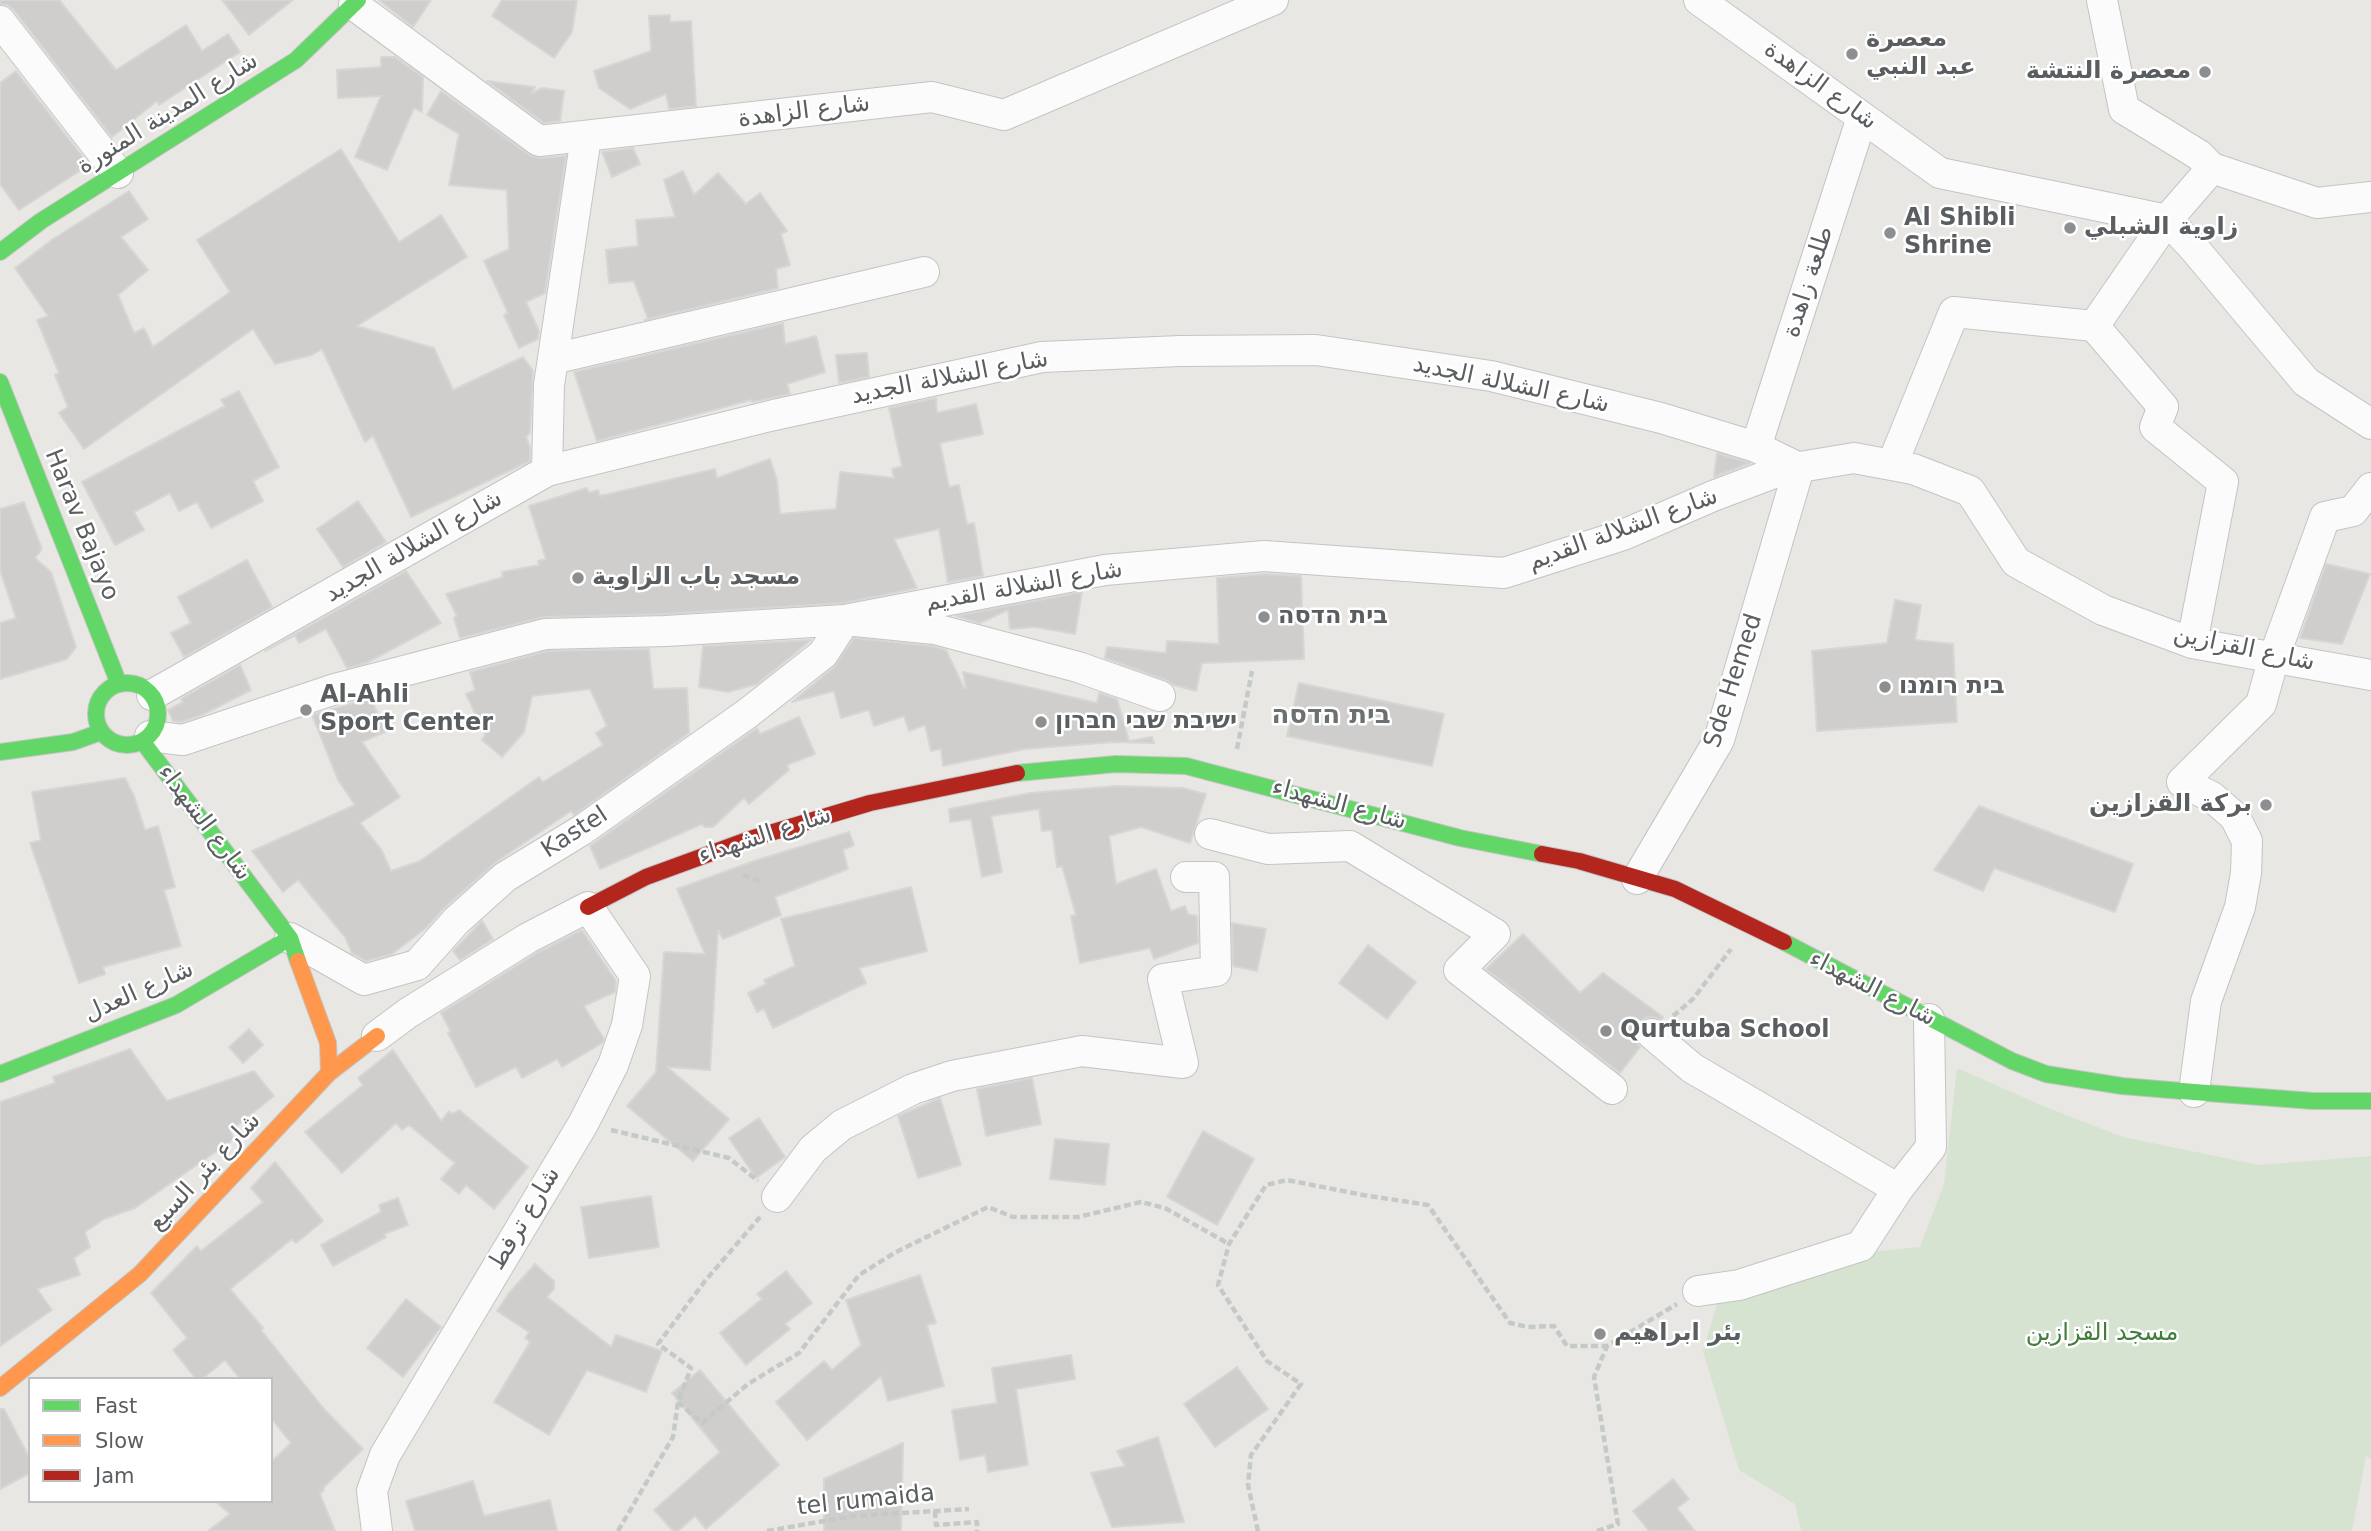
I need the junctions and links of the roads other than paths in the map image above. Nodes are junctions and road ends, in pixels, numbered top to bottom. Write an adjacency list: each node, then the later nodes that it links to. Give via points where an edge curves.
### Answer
1 (1273, 0): 7 (street, شارع الزاهدة, via 1004,115 932,97)
2 (1699, 0): 6 (street, شارع الزاهدة)
3 (2102, 0): 8 (street, via 2124,109)
4 (356, 3): 7 (street, شارع الزاهدة, via 539,141); 9 (street, شارع المدينة المنورة, via 296,60)
5 (0, 21): 9 (street)
6 (1862, 117): 11 (street, شارع الزاهدة, via 1940,173); 18 (street, طلعة زاهدة)
7 (586, 137): 15 (street)
8 (2205, 161): 10 (street, via 2317,203); 11 (street)
9 (117, 173): 12 (street, شارع المدينة المنورة)
10 (2371, 197)
11 (2166, 220): 14 (street); 17 (street, via 2306,382)
12 (0, 252)
13 (923, 272): 15 (street)
14 (2094, 327): 19 (street, via 1954,312); 24 (street, via 2163,407 2155,427 2223,482)
15 (553, 359): 21 (street)
16 (0, 382): 27 (street, Harav Bajayo)
17 (2371, 424)
18 (1756, 447): 20 (street, شارع الشلالة الجديد); 21 (street, شارع الشلالة الجديد, via 1491,376 1316,350 1180,351 1042,357 774,415)
19 (1892, 465): 20 (street, شارع القزازين, via 1854,458); 24 (street, شارع القزازين, via 1970,491 2016,562 2103,610)
20 (1799, 468): 23 (street, شارع الشلالة القديم, via 1713,496 1623,535 1504,573 1264,556 1105,570); 35 (street, Sde Hemed, via 1719,740)
21 (547, 471): 28 (street, شارع الشلالة الجديد)
22 (2371, 488): 25 (street, via 2353,511 2325,517)
23 (845, 620): 29 (street, via 935,629 1078,667); 31 (street, شارع الشلالة القديم, via 545,634 335,689 183,740); 37 (street, Kastel, via 823,654 748,713 582,830 505,877 416,965 363,980)
24 (2192, 643): 25 (street, شارع القزازين)
25 (2274, 657): 26 (street, شارع القزازين); 44 (street, via 2261,704 2182,782 2212,797 2235,817 2247,841 2240,906 2206,1001)
26 (2371, 675)
27 (119, 684): 28 (street, via 137,684); 30 (street, via 102,695 98,704)
28 (152, 695): 31 (street, via 158,721)
29 (1160, 696)
30 (101, 732): 31 (street, via 125,746); 32 (street, via 73,742)
31 (146, 739): 37 (street, شارع الشهداء)
32 (0, 752)
33 (1210, 834): 43 (street, via 1268,849 1350,846 1494,934 1459,970)
34 (1186, 877): 47 (street, via 1214,877 1216,971 1163,979 1184,1063 1082,1051 939,1080 842,1125 813,1149)
35 (1637, 879): 36 (street, شارع الشهداء, via 1186,766 1116,764 1027,771 870,803 646,877); 38 (street, شارع الشهداء, via 1675,889 1751,925)
36 (588, 907): 40 (street, شارع الشهداء, via 528,938); 50 (street, شارع ترفط, via 635,976 627,1025 583,1124 385,1455 372,1491)
37 (290, 938): 41 (street, via 328,1043); 42 (street, شارع العدل, via 176,1005)
38 (1929, 1019): 44 (street, شارع الشهداء, via 2046,1074); 46 (street, via 1931,1147)
39 (1652, 1034): 46 (street, via 1692,1069)
40 (377, 1036): 41 (street, شارع الشهداء)
41 (329, 1073): 49 (street, شارع بئر السبع, via 140,1275)
42 (0, 1074)
43 (1612, 1089)
44 (2194, 1093): 45 (street, شارع الشهداء)
45 (2371, 1101)
46 (1898, 1189): 48 (street, via 1861,1246 1739,1285)
47 (777, 1197)
48 (1698, 1291)
49 (0, 1388)
50 (377, 1531)

